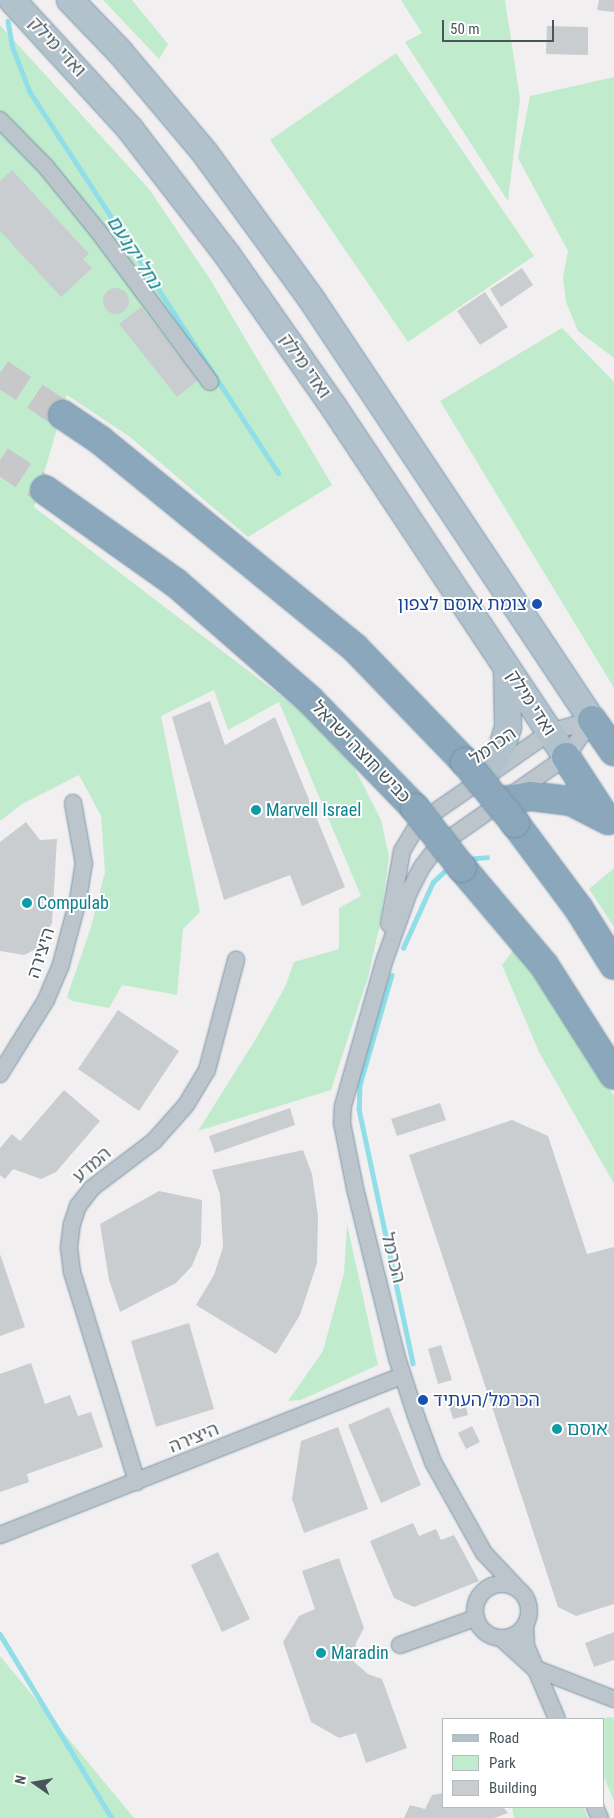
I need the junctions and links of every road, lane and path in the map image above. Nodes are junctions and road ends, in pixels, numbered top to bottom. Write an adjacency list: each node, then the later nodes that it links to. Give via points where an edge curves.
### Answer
1 (12, 0): 7 (main road, ואדי מילק, via 130,129 228,256)
2 (70, 0): 8 (main road, via 120,52 211,161 317,308)
3 (0, 120): 4 (street, via 46,167 98,230)
4 (210, 382)
5 (63, 415): 12 (highway, via 100,440 354,648)
6 (45, 490): 20 (highway, כביש חוצה ישראל, bridge, via 176,583 310,700 414,808 544,965)
7 (507, 667): 9 (main road, ואדי מילק); 12 (main road, via 508,727 502,747)
8 (592, 720): 9 (street, הכרמל); 10 (highway); 11 (street, הכרמל)
9 (550, 732): 11 (main road, ואדי מילק); 12 (street, הכרמל)
10 (614, 751)
11 (566, 757): 14 (street, הכרמל); 15 (highway)
12 (474, 770): 14 (highway, bridge); 16 (street, הכרמל, via 410,835 398,867)
13 (73, 803): 19 (street, היצירה, via 84,864 61,964 46,1000)
14 (509, 812): 15 (highway, via 530,796 571,800); 16 (street, הכרמל, via 429,856 409,892); 18 (highway)
15 (611, 825)
16 (385, 959): 21 (street, הכרמל, via 346,1089 342,1123)
17 (236, 960): 22 (street, המדע, via 207,1070 186,1105 154,1141 92,1188 78,1206 72,1224 69,1247 72,1272)
18 (614, 964)
19 (0, 1074)
20 (614, 1075)
21 (402, 1376): 22 (street, היצירה); 24 (street, הכרמל, via 433,1462)
22 (137, 1482): 23 (street, היצירה)
23 (0, 1535)
24 (484, 1553): 25 (street, הכרמל); 26 (street)
25 (516, 1588): 26 (street, via 499,1584); 28 (street, via 529,1607)
26 (482, 1592): 27 (street, via 477,1599)
27 (476, 1618): 29 (street, via 484,1631); 30 (street)
28 (525, 1626): 29 (street, via 510,1637); 31 (street, via 526,1646)
29 (501, 1638): 31 (street)
30 (400, 1646)
31 (534, 1668): 32 (street); 33 (street)
32 (614, 1700)
33 (557, 1718)

